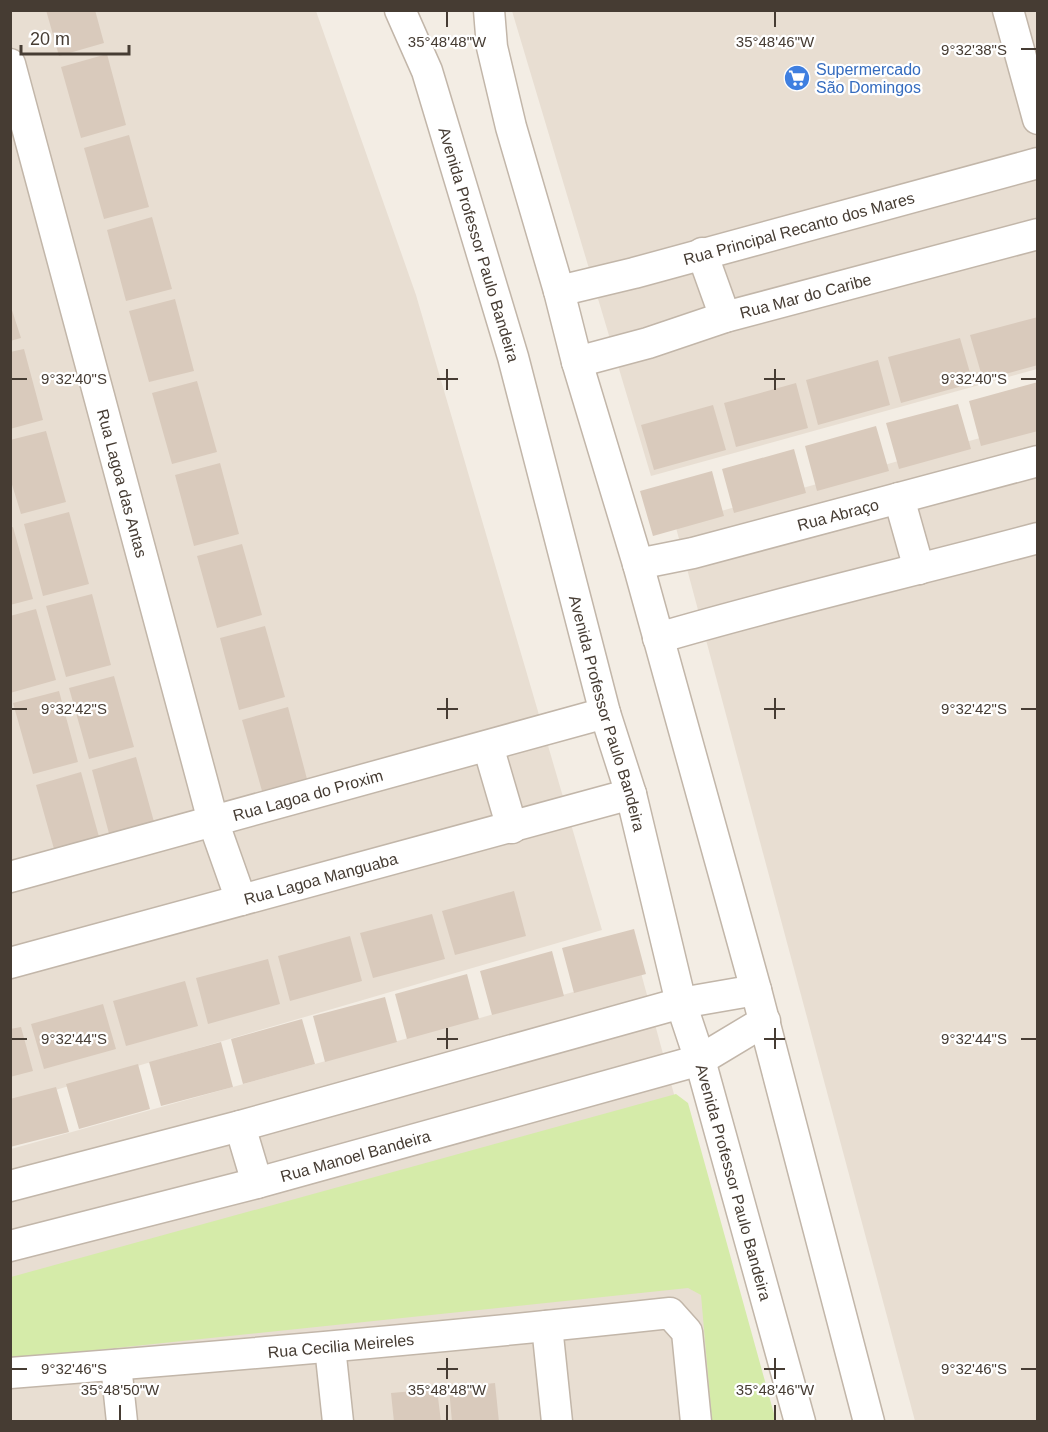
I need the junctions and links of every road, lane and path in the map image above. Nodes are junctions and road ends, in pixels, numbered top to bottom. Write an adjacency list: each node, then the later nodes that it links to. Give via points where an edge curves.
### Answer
1 (400, 10): 18 (street, Avenida Professor Paulo Bandeira, via 427,71 513,357)
2 (489, 10): 9 (street, via 492,47 510,127)
3 (1008, 10): 5 (street)
4 (10, 64): 21 (street, Rua Lagoa das Antas)
5 (1038, 119)
6 (1038, 163): 8 (street, Rua Principal Recanto dos Mares)
7 (1038, 234): 10 (street, Rua Mar do Caribe)
8 (702, 253): 9 (street, Rua Principal Recanto dos Mares); 10 (street)
9 (559, 291): 11 (street)
10 (725, 317): 11 (street, Rua Mar do Caribe)
11 (577, 362): 15 (street)
12 (1038, 461): 13 (street, Rua Abraço)
13 (899, 498): 15 (street, Rua Abraço); 16 (street)
14 (1038, 538): 16 (street)
15 (638, 564): 17 (street)
16 (920, 569): 17 (street)
17 (658, 638): 26 (street)
18 (605, 713): 19 (street, Rua Lagoa do Proxim); 20 (street, Avenida Professor Paulo Bandeira)
19 (488, 746): 21 (street, Rua Lagoa do Proxim); 22 (street)
20 (631, 794): 22 (street, Rua Lagoa Manguaba); 27 (street, Avenida Professor Paulo Bandeira)
21 (213, 821): 23 (street, Rua Lagoa do Proxim); 24 (street, Rua Lagoa das Antas)
22 (512, 828): 24 (street, Rua Lagoa Manguaba)
23 (10, 878)
24 (241, 900): 25 (street, Rua Lagoa Manguaba)
25 (10, 963)
26 (756, 990): 27 (street); 28 (street)
27 (681, 1003): 29 (street, Avenida Professor Paulo Bandeira); 30 (street)
28 (765, 1021): 29 (street, Rua Manoel Bandeira); 43 (street)
29 (700, 1060): 31 (street, Rua Manoel Bandeira); 42 (street, Avenida Professor Paulo Bandeira)
30 (240, 1126): 31 (street); 32 (street)
31 (256, 1183): 33 (street, Rua Manoel Bandeira)
32 (10, 1186)
33 (10, 1246)
34 (547, 1326): 35 (street, Rua Cecilia Meireles); 40 (street); 41 (street, Rua Cecilia Meireles, via 670,1313 687,1332)
35 (330, 1347): 36 (street, Rua Cecilia Meireles); 39 (street)
36 (116, 1365): 37 (street, Rua Cecilia Meireles); 38 (street)
37 (10, 1373)
38 (122, 1422)
39 (338, 1422)
40 (557, 1422)
41 (696, 1422)
42 (800, 1422)
43 (869, 1422)

